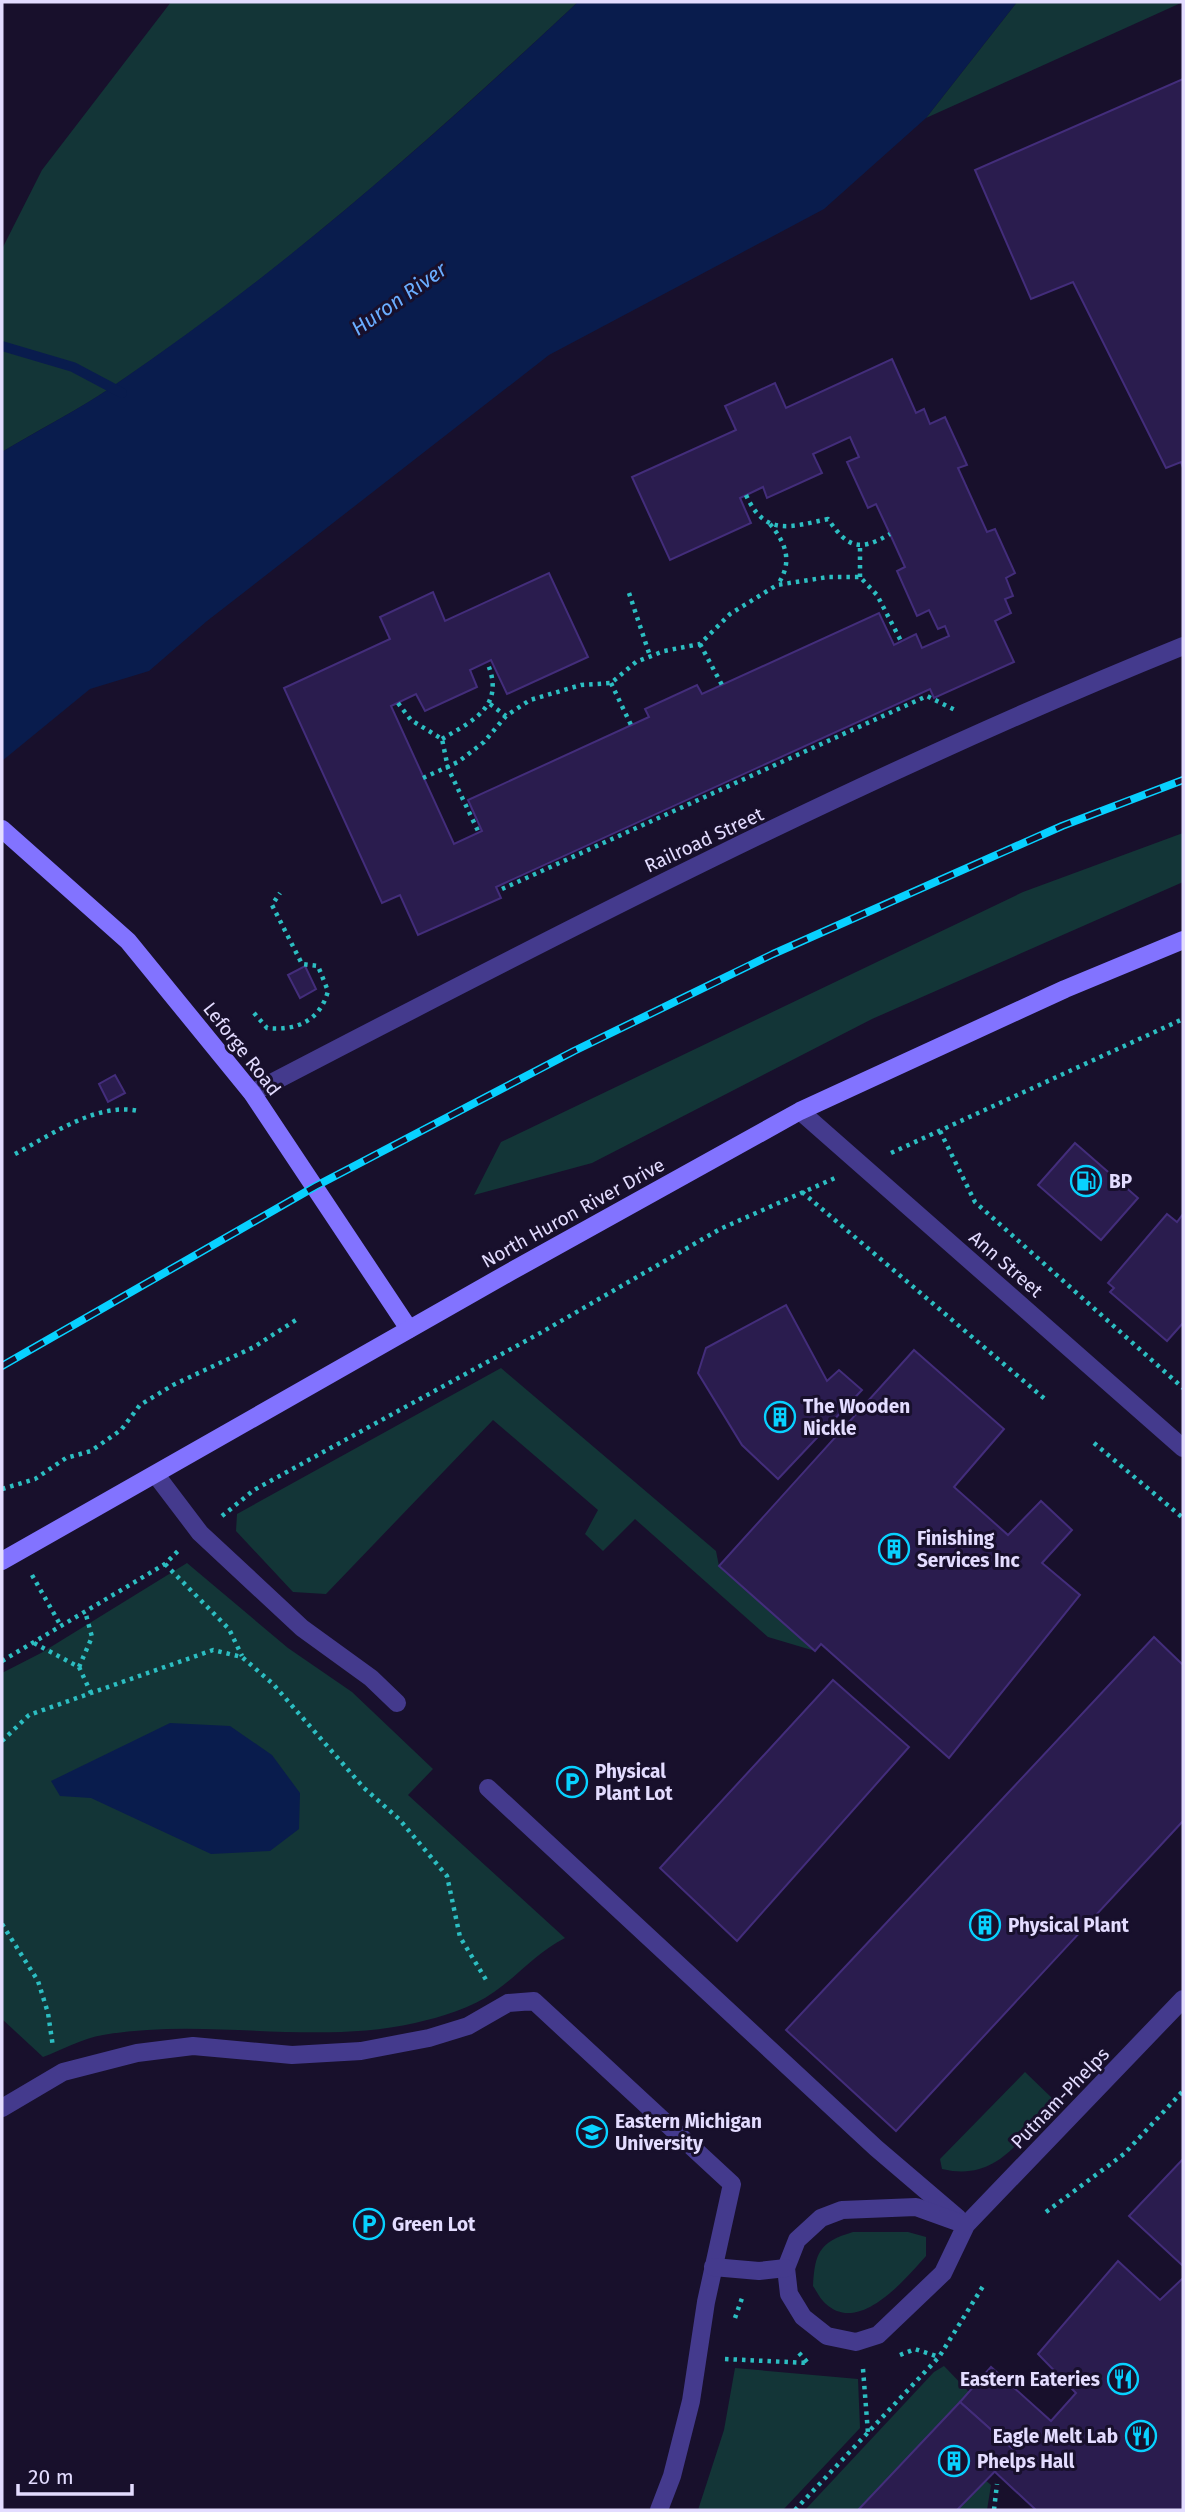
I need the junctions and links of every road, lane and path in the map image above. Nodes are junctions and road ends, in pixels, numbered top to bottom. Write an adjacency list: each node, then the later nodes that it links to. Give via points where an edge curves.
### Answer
1 (746, 495): 2 (path, via 753,512)
2 (770, 524): 4 (path, via 785,527 828,519 839,535); 6 (path, via 786,549 785,574)
3 (890, 534): 4 (path)
4 (860, 546): 5 (path)
5 (860, 577): 6 (path); 8 (path, via 877,595)
6 (778, 585): 9 (path, via 730,614)
7 (629, 593): 11 (path)
8 (901, 641)
9 (700, 643): 11 (path); 14 (path)
10 (1183, 646): 30 (street, Railroad Street, via 925,758 628,900)
11 (650, 656): 13 (path)
12 (487, 662): 16 (path, via 493,675)
13 (611, 683): 18 (path, via 581,685 530,700); 19 (path)
14 (722, 685)
15 (398, 703): 20 (path, via 411,720)
16 (490, 704): 18 (path); 20 (path, via 474,720)
17 (960, 713): 25 (path, via 927,696)
18 (506, 716): 21 (path, via 484,742)
19 (631, 725)
20 (442, 739): 21 (path)
21 (448, 768): 22 (path); 24 (path)
22 (424, 778)
23 (2, 829): 30 (main road, Leforge Road, via 128,941)
24 (479, 833)
25 (502, 889)
26 (280, 893): 28 (path, via 272,905 302,964 318,967 328,991 317,1015 299,1026 267,1028)
27 (1183, 940): 32 (main road, North Huron River Drive)
28 (254, 1013)
29 (1183, 1019): 33 (path)
30 (252, 1093): 38 (main road, Leforge Road)
31 (138, 1111): 34 (path, via 123,1108 78,1121)
32 (800, 1111): 35 (street, Ann Street); 38 (main road, North Huron River Drive)
33 (940, 1131): 35 (path); 39 (path, via 975,1202)
34 (15, 1154)
35 (863, 1166): 36 (path); 42 (street, Ann Street)
36 (802, 1192): 40 (path); 46 (path, via 720,1229 254,1490)
37 (299, 1318): 44 (path, via 254,1347 140,1405 121,1430 91,1451 66,1458 35,1479)
38 (409, 1329): 43 (main road, North Huron River Drive)
39 (1183, 1388)
40 (1046, 1400)
41 (1094, 1443): 45 (path)
42 (1183, 1448)
43 (156, 1475): 46 (street); 47 (main road, North Huron River Drive)
44 (2, 1489)
45 (1183, 1518)
46 (201, 1533): 49 (path); 57 (street, via 302,1628 371,1678)
47 (19, 1551): 48 (main road, North Huron River Drive); 51 (path)
48 (2, 1561)
49 (165, 1564): 50 (path); 53 (path, via 229,1629)
50 (85, 1611): 51 (path); 55 (path, via 92,1637)
51 (61, 1626): 52 (path)
52 (33, 1643): 54 (path); 55 (path)
53 (242, 1657): 56 (path, via 213,1650); 62 (path, via 273,1684 363,1788 399,1819 447,1875 460,1937 494,1992)
54 (2, 1661)
55 (79, 1667): 56 (path)
56 (91, 1693): 58 (path, via 29,1715)
57 (397, 1703)
58 (2, 1741)
59 (488, 1788): 67 (street, via 866,2139)
60 (2, 1924): 63 (path, via 38,1981)
61 (1183, 1999): 67 (street, Putnam-Phelps)
62 (508, 2003): 65 (street, via 468,2026 361,2051 292,2055 193,2046 137,2053 63,2072); 68 (street, via 534,2001 732,2184)
63 (55, 2052)
64 (1183, 2091): 66 (path, via 1124,2154)
65 (2, 2108)
66 (1046, 2212)
67 (966, 2225): 69 (street, via 916,2207 842,2210 821,2218 797,2240); 69 (street, Putnam-Phelps, via 943,2273 878,2334 856,2342 827,2336 803,2317 789,2294)
68 (713, 2267): 69 (street); 76 (street, via 691,2401)
69 (786, 2268)
70 (985, 2283): 74 (path, via 939,2357)
71 (723, 2359): 72 (path)
72 (808, 2362)
73 (863, 2370): 74 (path)
74 (868, 2433): 77 (path)
75 (997, 2484): 78 (path)
76 (659, 2510)
77 (795, 2510)
78 (993, 2510)

